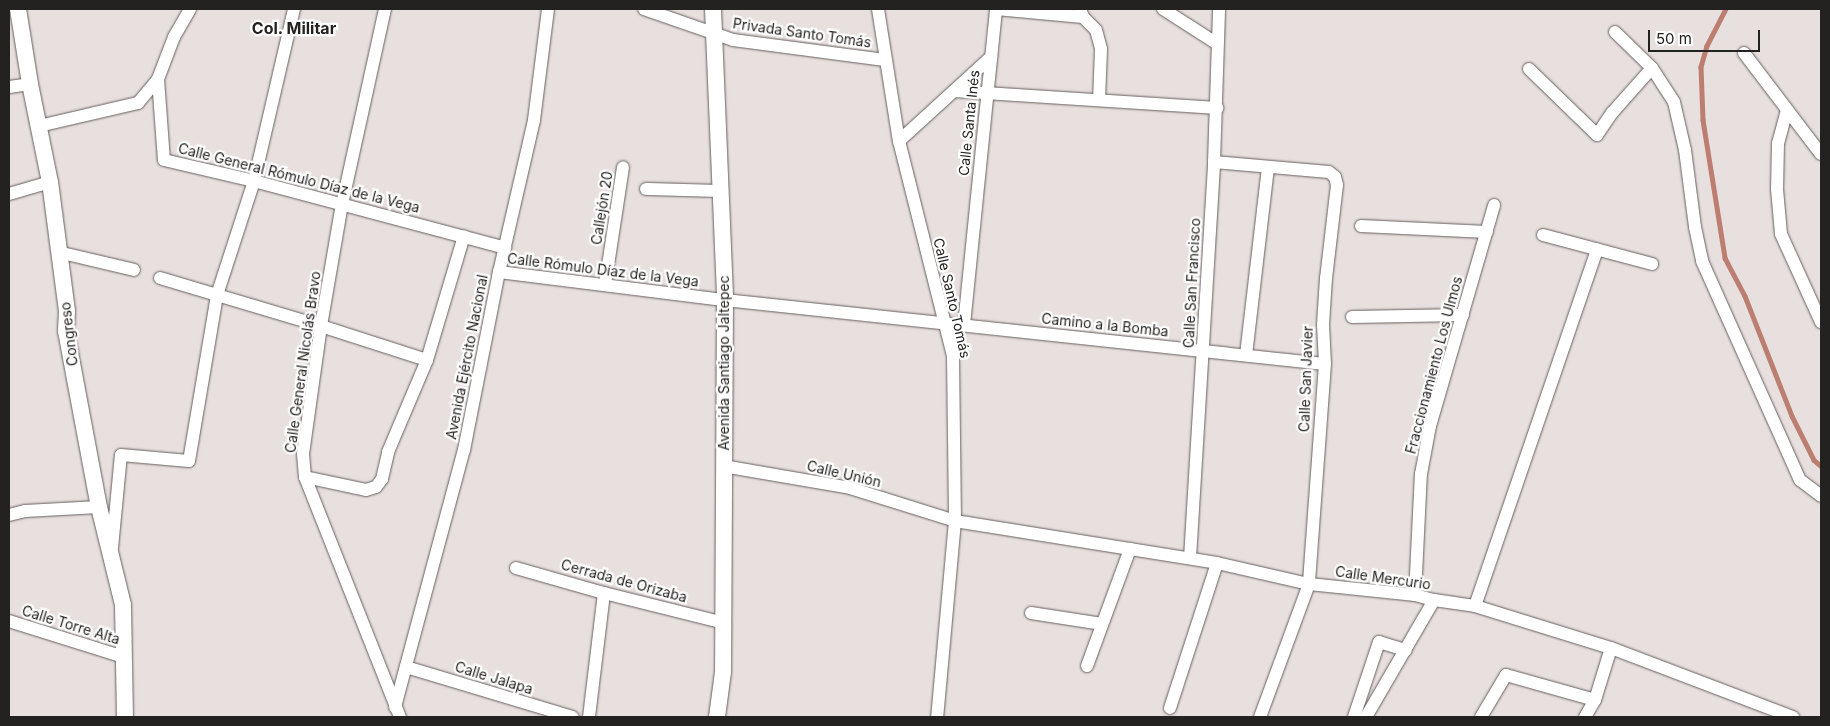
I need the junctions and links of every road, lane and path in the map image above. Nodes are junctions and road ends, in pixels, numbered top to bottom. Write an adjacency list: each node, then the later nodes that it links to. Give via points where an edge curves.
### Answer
1 (18, 9): 22 (street, Congreso)
2 (190, 9): 21 (street, via 174,36)
3 (294, 9): 35 (street)
4 (385, 9): 40 (street, Calle General Nicolás Bravo)
5 (548, 9): 46 (street, Avenida Ejército Nacional, via 534,120)
6 (644, 9): 14 (street, Privada Santo Tomás)
7 (713, 9): 14 (street, Avenida Santiago Jaltepec)
8 (878, 9): 18 (street, Calle Santo Tomás)
9 (996, 9): 12 (street, Calle Santa Inés); 17 (street, Calle Santa Inés)
10 (1163, 9): 15 (street)
11 (1219, 9): 15 (street, Calle San Francisco)
12 (1081, 13): 26 (street, Calle Santa Inés, via 1096,30 1101,49)
13 (1615, 32): 19 (street)
14 (716, 34): 18 (street, Privada Santo Tomás, via 733,40); 38 (street, Avenida Santiago Jaltepec)
15 (1216, 43): 27 (street, Calle San Francisco)
16 (1744, 53): 28 (street)
17 (990, 57): 24 (street); 25 (street, Calle Santa Inés)
18 (886, 60): 30 (street, Calle Santo Tomás)
19 (1652, 68): 20 (street, via 1597,135); 68 (street, via 1674,102 1685,150 1702,261 1800,480)
20 (1529, 69)
21 (158, 79): 29 (street, via 138,103); 35 (street, Calle General Rómulo Díaz de la Vega, via 164,160)
22 (30, 84): 23 (street); 29 (street, Congreso)
23 (9, 87)
24 (954, 91): 25 (street); 30 (street)
25 (988, 93): 26 (street); 60 (street, Calle Santa Inés)
26 (1099, 100): 27 (street)
27 (1216, 108): 32 (street, Calle San Francisco)
28 (1787, 110): 31 (street); 59 (street, via 1778,143 1777,189 1781,234)
29 (39, 126): 36 (street, Congreso)
30 (899, 141): 58 (street, Calle Santo Tomás)
31 (1821, 154)
32 (1214, 162): 34 (street); 62 (street, Calle San Francisco)
33 (623, 166): 53 (street, Callejón 20)
34 (1268, 168): 63 (street); 65 (street, Calle San Javier, via 1329,172 1336,177 1325,288)
35 (254, 180): 40 (street, Calle General Rómulo Díaz de la Vega); 54 (street)
36 (50, 182): 39 (street); 48 (street, Congreso)
37 (646, 189): 38 (street)
38 (722, 191): 55 (street, Avenida Santiago Jaltepec)
39 (9, 194)
40 (342, 204): 45 (street, Calle General Rómulo Díaz de la Vega); 61 (street, Calle General Nicolás Bravo)
41 (1494, 205): 43 (street, Fraccionamiento Los Ulmos)
42 (1361, 226): 43 (street)
43 (1486, 232): 56 (street, Fraccionamiento Los Ulmos)
44 (1543, 235): 47 (street)
45 (464, 236): 46 (street, Calle General Rómulo Díaz de la Vega); 64 (street)
46 (505, 248): 51 (street, Avenida Ejército Nacional)
47 (1597, 249): 49 (street); 81 (street)
48 (58, 252): 50 (street); 69 (street, Congreso, via 67,312 66,331)
49 (1652, 264)
50 (134, 270)
51 (499, 272): 53 (street, Calle Rómulo Díaz de la Vega); 90 (street, Avenida Ejército Nacional, via 464,450)
52 (160, 278): 54 (street)
53 (605, 285): 55 (street, Calle Rómulo Díaz de la Vega)
54 (217, 295): 61 (street); 73 (street, via 189,461 121,455)
55 (725, 300): 58 (street, Calle Rómulo Díaz de la Vega); 66 (street, Avenida Santiago Jaltepec)
56 (1463, 315): 57 (street); 79 (street, Fraccionamiento Los Ulmos, via 1430,426 1421,474)
57 (1352, 317)
58 (943, 322): 60 (street, Camino a la Bomba); 71 (street, Calle Santo Tomás, via 953,356)
59 (1821, 322)
60 (964, 325): 62 (street, Camino a la Bomba)
61 (321, 326): 64 (street); 67 (street, Calle General Nicolás Bravo, via 303,454)
62 (1203, 350): 63 (street, Camino a la Bomba); 74 (street, Calle San Francisco)
63 (1246, 355): 65 (street, Camino a la Bomba)
64 (427, 360): 67 (street, via 376,488 366,490)
65 (1324, 364): 77 (street, Calle San Javier)
66 (723, 466): 71 (street, Calle Unión, via 850,488); 84 (street, Avenida Santiago Jaltepec)
67 (304, 477): 93 (street, Calle General Nicolás Bravo)
68 (1821, 496)
69 (99, 507): 70 (street); 73 (street, Congreso)
70 (9, 514)
71 (955, 521): 72 (street, Calle Mercurio); 98 (street, Calle Santo Tomás)
72 (1130, 549): 74 (street, Calle Mercurio); 85 (street)
73 (112, 556): 88 (street, Congreso, via 123,605)
74 (1190, 558): 75 (street, Calle Mercurio)
75 (1217, 563): 77 (street, Calle Mercurio); 92 (street)
76 (516, 568): 78 (street, Cerrada de Orizaba)
77 (1309, 584): 79 (street, Calle Mercurio); 99 (street, Calle San Javier)
78 (604, 593): 84 (street, Cerrada de Orizaba); 96 (street)
79 (1414, 595): 80 (street, Calle Mercurio)
80 (1434, 600): 81 (street, Calle Mercurio); 87 (street)
81 (1475, 606): 86 (street, Calle Mercurio)
82 (1031, 613): 85 (street)
83 (9, 621): 88 (street, Calle Torre Alta)
84 (724, 622): 97 (street, Avenida Santiago Jaltepec, via 723,672)
85 (1102, 624): 89 (street)
86 (1611, 648): 91 (street); 104 (street, Calle Mercurio)
87 (1406, 650): 100 (street, via 1379,642); 101 (street)
88 (124, 657): 94 (street, Congreso)
89 (1087, 666)
90 (406, 667): 93 (street, Avenida Ejército Nacional); 95 (street, Calle Jalapa)
91 (1595, 700): 102 (street, via 1506,676); 103 (street)
92 (1170, 708)
93 (396, 714)
94 (125, 717)
95 (573, 717)
96 (589, 717)
97 (717, 717)
98 (937, 717)
99 (1260, 717)
100 (1354, 717)
101 (1366, 717)
102 (1481, 717)
103 (1585, 717)
104 (1793, 717)

